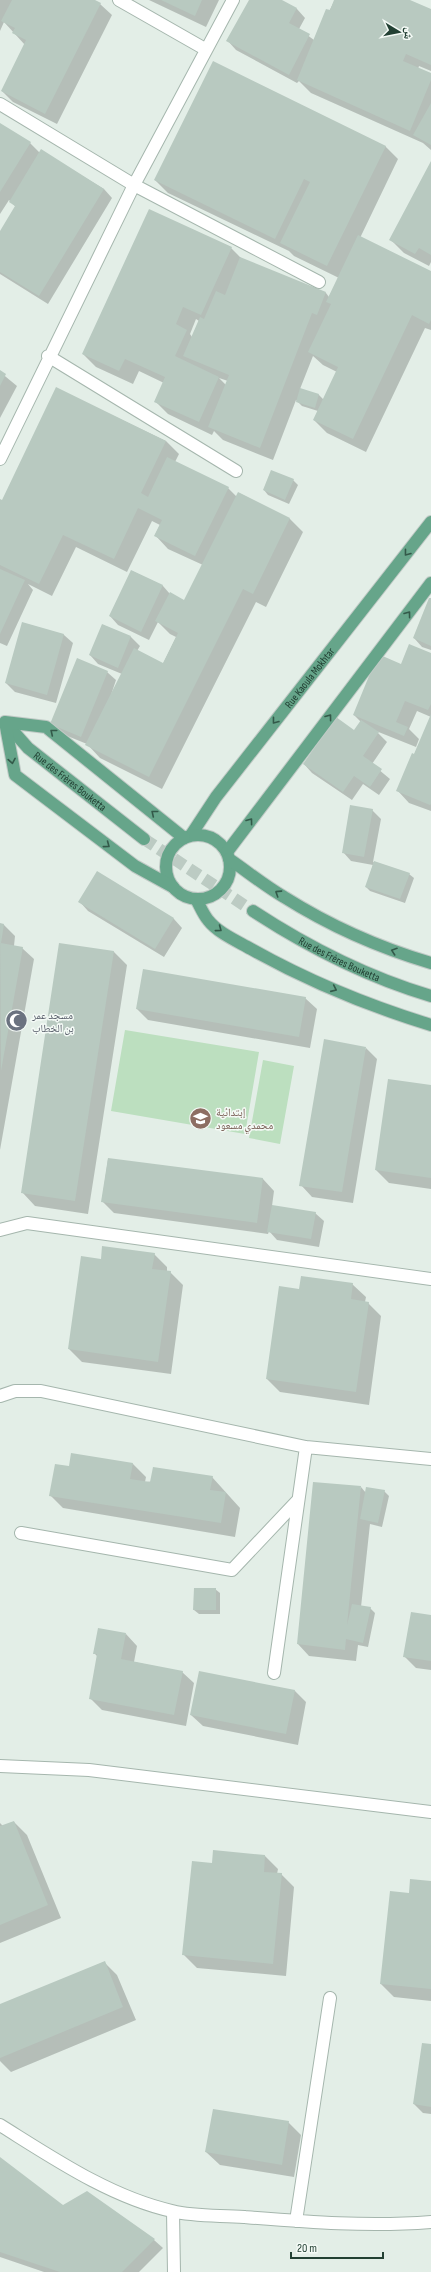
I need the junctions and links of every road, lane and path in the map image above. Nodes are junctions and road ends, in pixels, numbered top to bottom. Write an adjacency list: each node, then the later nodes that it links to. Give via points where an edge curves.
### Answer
1 (119, 0): 3 (street)
2 (232, 0): 3 (street)
3 (205, 49): 5 (street)
4 (0, 104): 5 (street)
5 (134, 185): 6 (street); 7 (street)
6 (319, 282)
7 (48, 356): 8 (street); 9 (street)
8 (0, 458)
9 (236, 471)
10 (431, 522): 13 (main road, Rue Kaoula Mokhtar, one-way to 13, via 216,797)
11 (431, 583): 15 (main road, one-way to 11)
12 (2, 723): 13 (main road, one-way to 12, via 46,727); 14 (main road, Rue des Frères Bouketta, via 28,748); 16 (main road, one-way to 16, via 15,775 135,866)
13 (188, 837): 15 (main road, via 204,835 216,840); 16 (main road, via 175,845 169,854 166,866 168,877)
14 (144, 839)
15 (228, 856): 17 (main road, via 229,874 223,888 206,898); 19 (main road, one-way to 15, via 378,945 311,913 270,888)
16 (174, 887): 17 (main road, via 187,897)
17 (196, 899): 21 (main road, one-way to 21, via 208,921 260,954 304,977)
18 (253, 911): 20 (main road, Rue des Frères Bouketta, via 304,943 349,965)
19 (431, 963)
20 (431, 996)
21 (431, 1025)
22 (0, 1222): 23 (street)
23 (27, 1223): 24 (street); 25 (street)
24 (0, 1230)
25 (431, 1279)
26 (0, 1396): 27 (street, via 15,1392 41,1391)
27 (306, 1446): 28 (street); 29 (street)
28 (431, 1459)
29 (298, 1500): 30 (street, via 232,1570); 31 (street)
30 (20, 1534)
31 (274, 1672)
32 (0, 1766): 33 (street, via 89,1770)
33 (431, 1812)
34 (330, 1998): 37 (street)
35 (0, 2125): 36 (street, via 58,2161 124,2195)
36 (172, 2212): 37 (street); 39 (street)
37 (296, 2221): 38 (street, via 372,2225)
38 (431, 2222)
39 (174, 2272)

